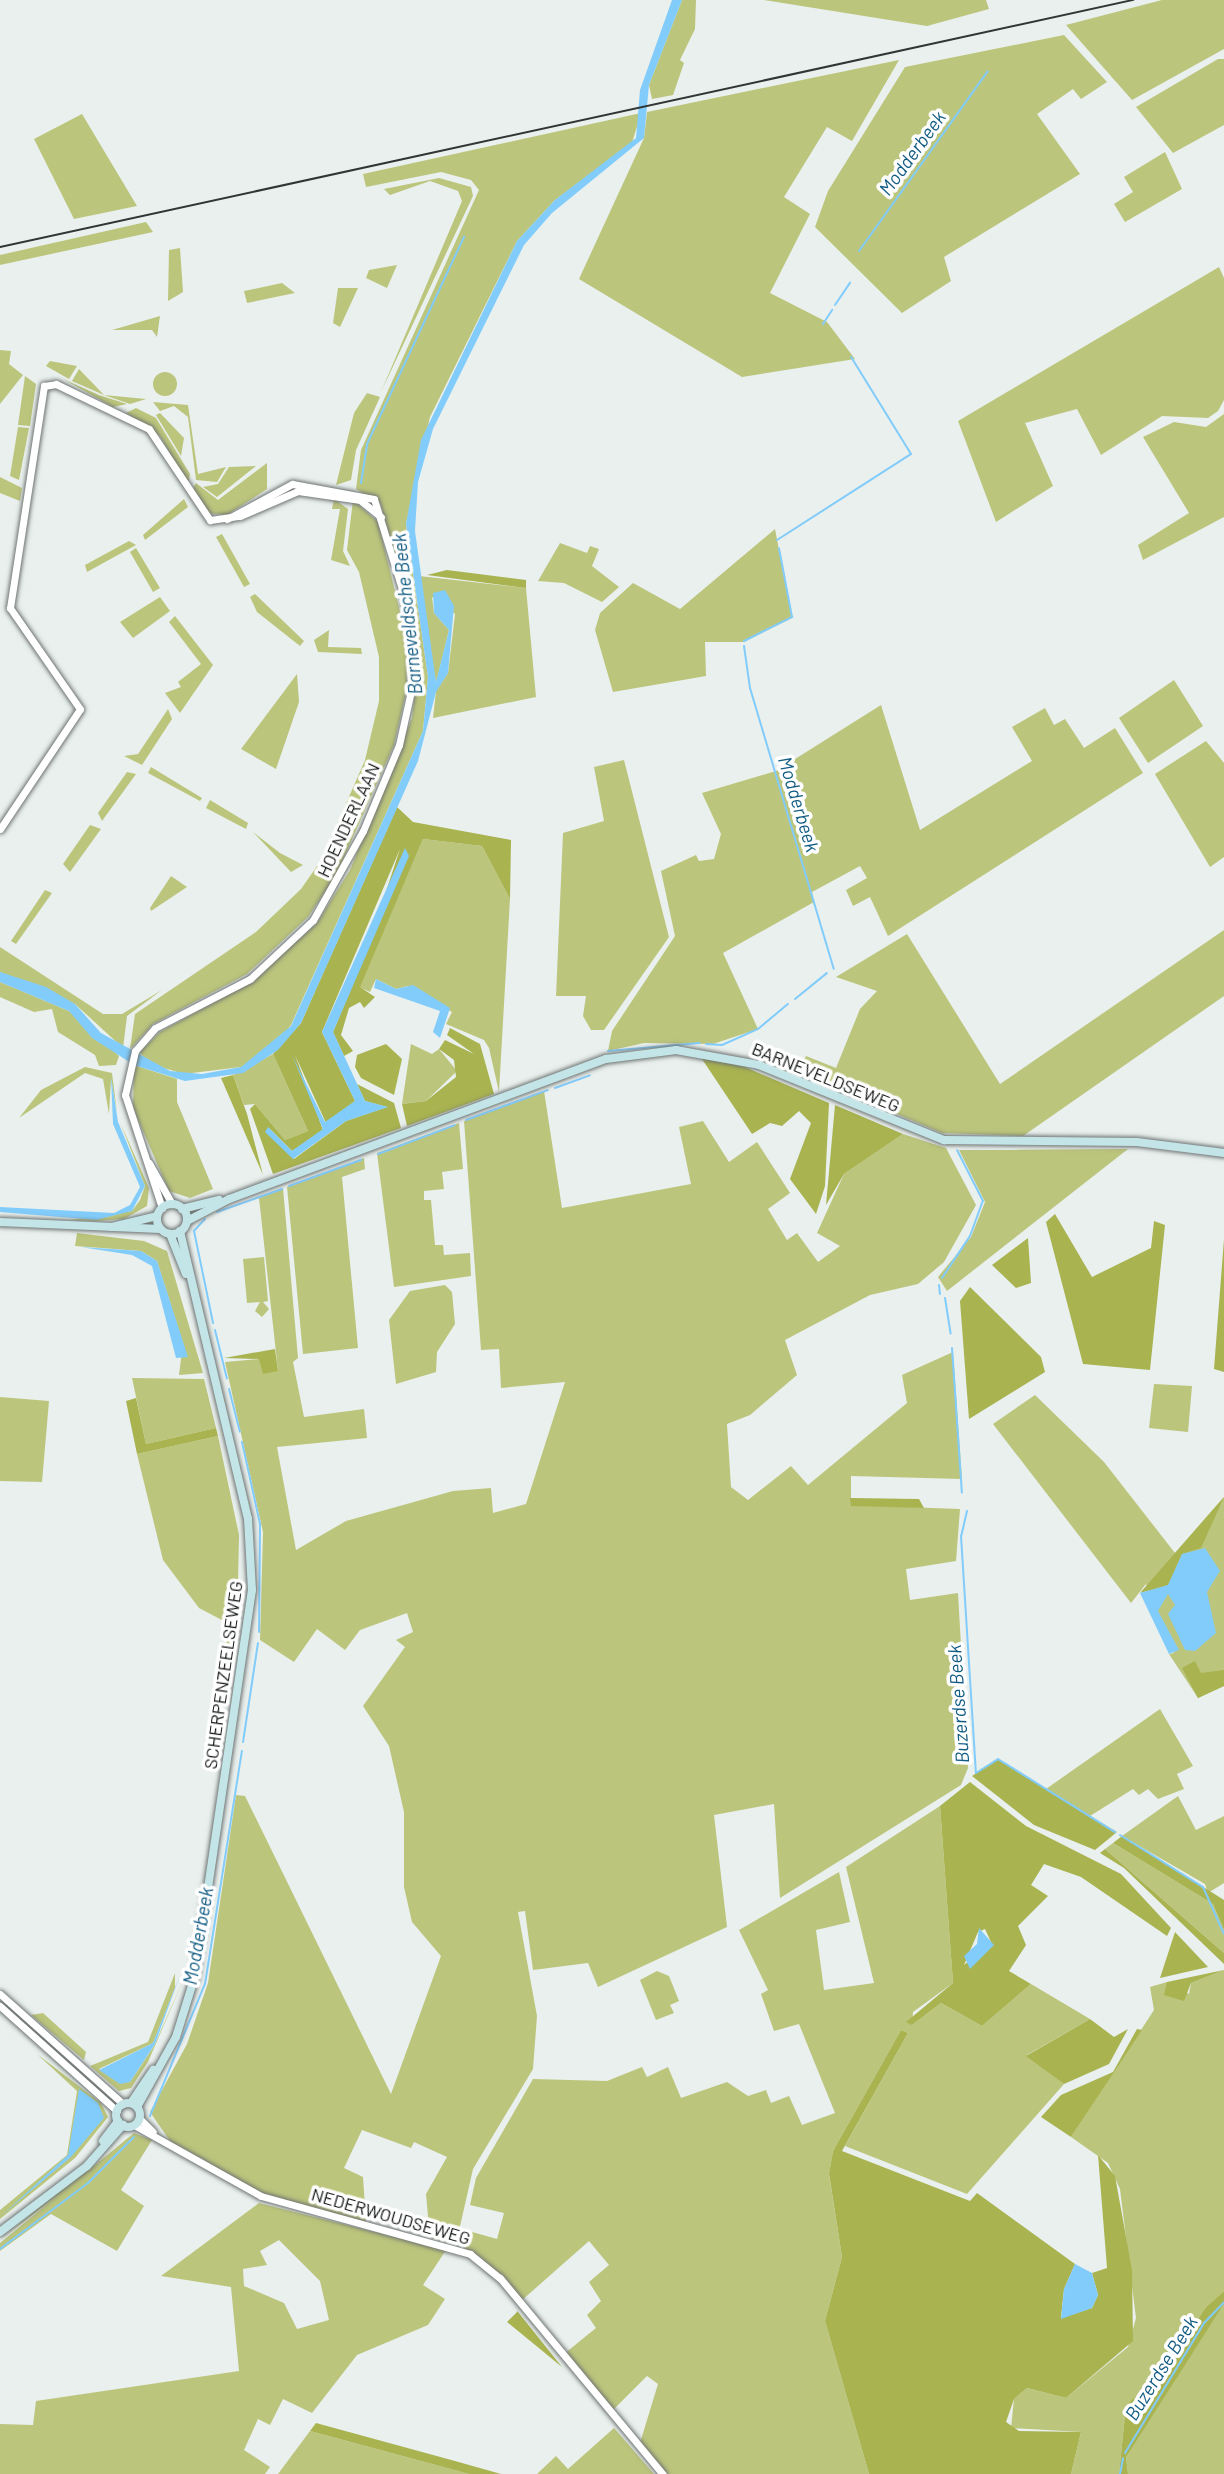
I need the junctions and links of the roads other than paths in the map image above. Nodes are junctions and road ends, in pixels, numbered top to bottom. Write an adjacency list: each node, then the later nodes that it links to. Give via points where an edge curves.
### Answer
1 (1, 825): 3 (street, HOENDERLAAN, via 80,709 10,608 47,384 149,429 198,510 215,520 228,519 285,489 362,492 379,505 412,646 411,691 399,746 341,877 313,920 272,961 155,1028 135,1051 128,1066 125,1095)
2 (1224, 1153): 4 (main road, BARNEVELDSEWEG, via 1137,1142 944,1140 760,1065 676,1050 606,1059)
3 (149, 1163): 5 (street, HOENDERLAAN); 7 (street, HOENDERLAAN)
4 (229, 1199): 6 (main road, BARNEVELDSEWEG); 8 (main road, BARNEVELDSEWEG)
5 (172, 1204): 6 (main road); 7 (main road)
6 (183, 1209): 8 (main road)
7 (159, 1212): 10 (main road); 11 (main road)
8 (187, 1221): 12 (main road)
9 (0, 1222): 10 (main road)
10 (105, 1228): 11 (main road)
11 (160, 1229): 12 (main road)
12 (176, 1234): 15 (main road, SCHERPENZEELSEWEG, via 248,1519 253,1568 201,1941 179,2025)
13 (0, 1994): 15 (street)
14 (0, 2006): 15 (street)
15 (127, 2106): 16 (main road); 17 (main road)
16 (137, 2122): 17 (main road); 19 (street, NEDERWOUDSEWEG, via 261,2196 470,2254 500,2278)
17 (121, 2123): 18 (main road, via 74,2175)
18 (0, 2232)
19 (663, 2474)

